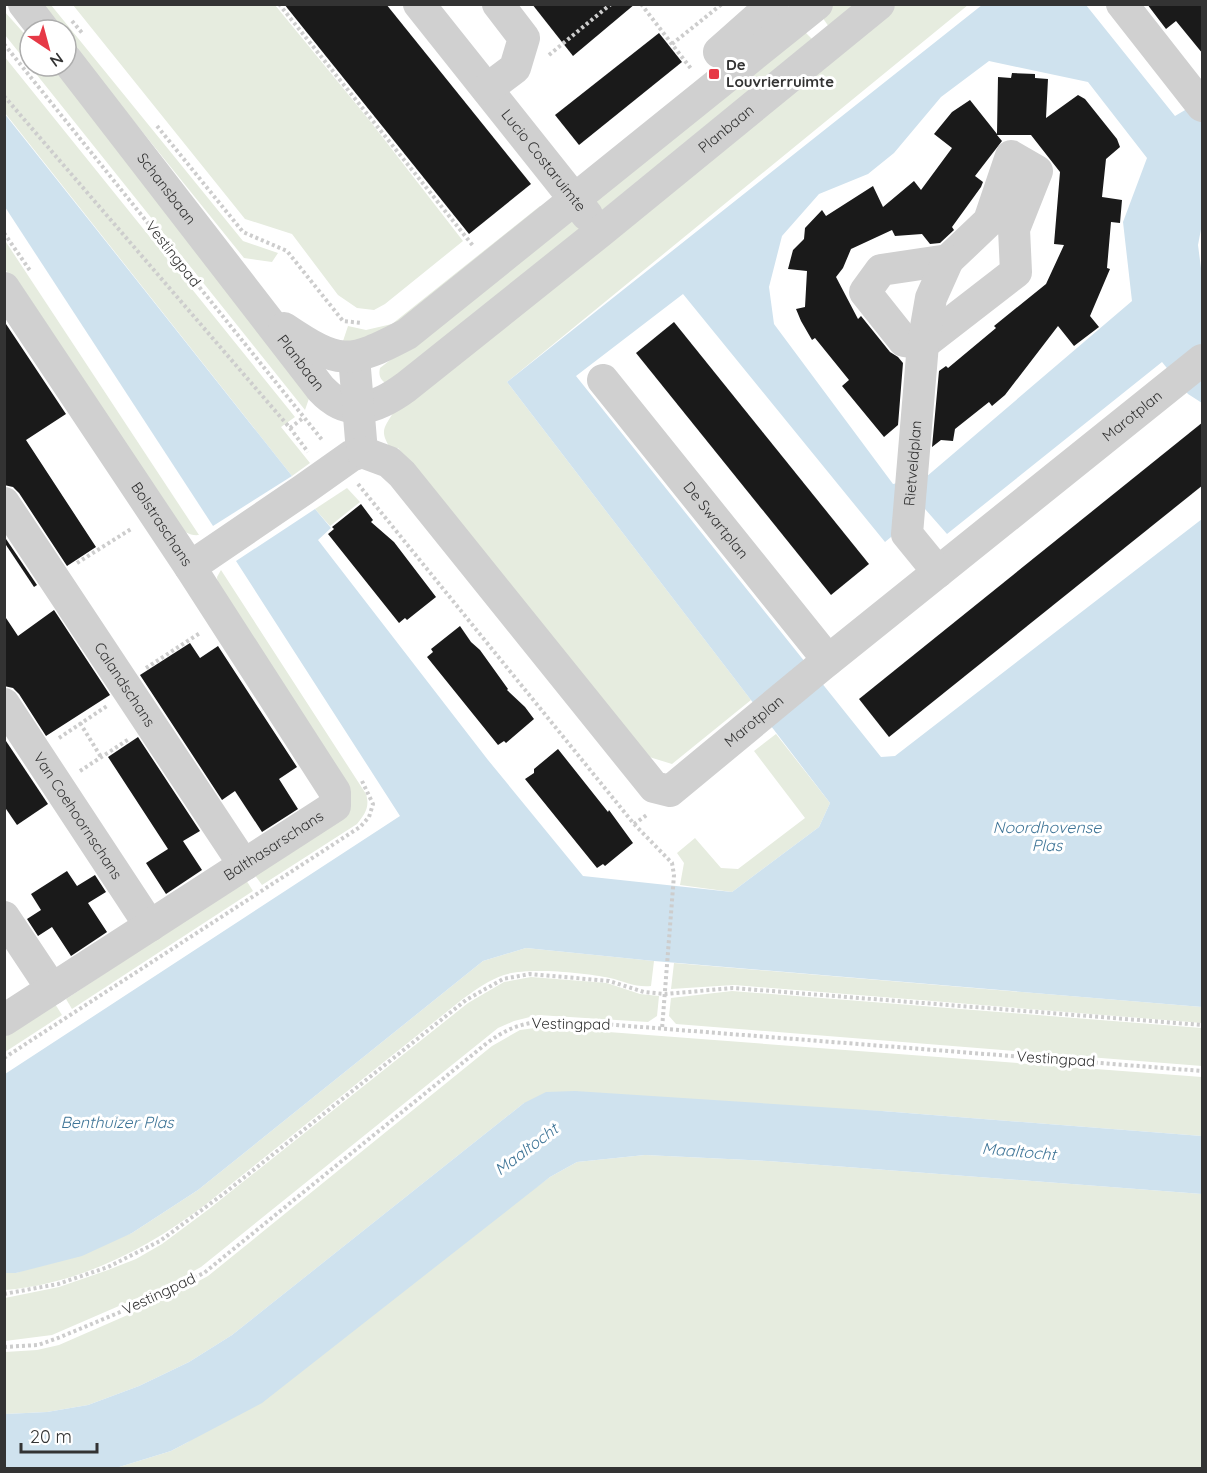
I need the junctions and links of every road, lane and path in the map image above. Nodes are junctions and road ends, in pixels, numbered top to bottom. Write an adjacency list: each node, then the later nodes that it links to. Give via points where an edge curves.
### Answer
1 (279, 4): 23 (path)
2 (418, 4): 16 (street, Lucio Costaruimte)
3 (498, 4): 16 (street, via 524,38 515,68)
4 (641, 4): 11 (path)
5 (722, 4): 11 (path)
6 (773, 4): 14 (street)
7 (879, 4): 12 (street, Planbaan)
8 (1122, 4): 18 (street)
9 (806, 8): 12 (street); 20 (street, Planbaan)
10 (4, 44): 34 (path, Vestingpad)
11 (672, 44): 15 (path)
12 (830, 45): 21 (street, Planbaan)
13 (78, 51): 27 (street, Schansbaan)
14 (720, 52)
15 (694, 73)
16 (487, 88): 20 (street, Lucio Costaruimte)
17 (4, 96): 34 (path, via 290,428)
18 (1197, 99)
19 (154, 123): 28 (path, via 243,232 287,251 343,321)
20 (574, 199): 21 (street, Lucio Costaruimte); 30 (street, Planbaan, via 407,334 372,353)
21 (600, 232): 33 (street, Planbaan, via 389,399)
22 (483, 240): 23 (path)
23 (474, 247): 24 (path)
24 (465, 255)
25 (948, 260): 29 (street, Rietveldplan, via 931,298); 29 (street, via 881,270 865,292 904,341); 29 (street, Rietveldplan, via 1002,225 1016,272)
26 (4, 288): 37 (street, Bolstraschans)
27 (268, 317): 30 (street, Planbaan, via 311,346 332,355); 33 (street, Planbaan, via 330,398)
28 (372, 322)
29 (923, 344): 38 (street, Rietveldplan, via 907,534)
30 (354, 357): 33 (street)
31 (1203, 360): 38 (street, Marotplan)
32 (603, 380): 42 (street, De Swartplan)
33 (357, 409): 35 (street)
34 (303, 418): 35 (path, Vestingpad)
35 (352, 458): 39 (street, Bolstraschans); 42 (street, Marotplan, via 389,462 402,474 654,787 670,791); 54 (path, Vestingpad, via 634,824 672,863)
36 (4, 503): 40 (street, Calandschans)
37 (155, 514): 39 (street, Bolstraschans); 40 (path)
38 (930, 562): 42 (street, Marotplan)
39 (190, 567): 41 (street, Balthasarschans)
40 (53, 578): 43 (street, Calandschans)
41 (223, 618): 43 (path); 50 (street, Balthasarschans, via 335,792 335,806)
42 (824, 663)
43 (135, 681): 45 (path); 46 (street, Calandschans)
44 (4, 704): 47 (street, Van Coehoornschans)
45 (81, 723): 47 (path); 48 (path)
46 (149, 725): 48 (path); 50 (street, Calandschans)
47 (37, 753): 49 (street, Van Coehoornschans)
48 (101, 757): 49 (path)
49 (58, 786): 52 (street, Van Coehoornschans)
50 (244, 865): 52 (street, Balthasarschans)
51 (4, 917): 53 (street)
52 (150, 926): 53 (street, Balthasarschans)
53 (52, 989): 55 (street, Balthasarschans)
54 (665, 993): 56 (path, via 733,988); 57 (path); 59 (path, via 569,976 530,974 503,979 466,1000 160,1241 78,1277)
55 (4, 1020)
56 (1203, 1025)
57 (662, 1029): 58 (path, Vestingpad); 60 (path, Vestingpad, via 540,1021 517,1025 501,1033 204,1273 58,1338 38,1345)
58 (1203, 1071)
59 (4, 1294)
60 (4, 1347)

